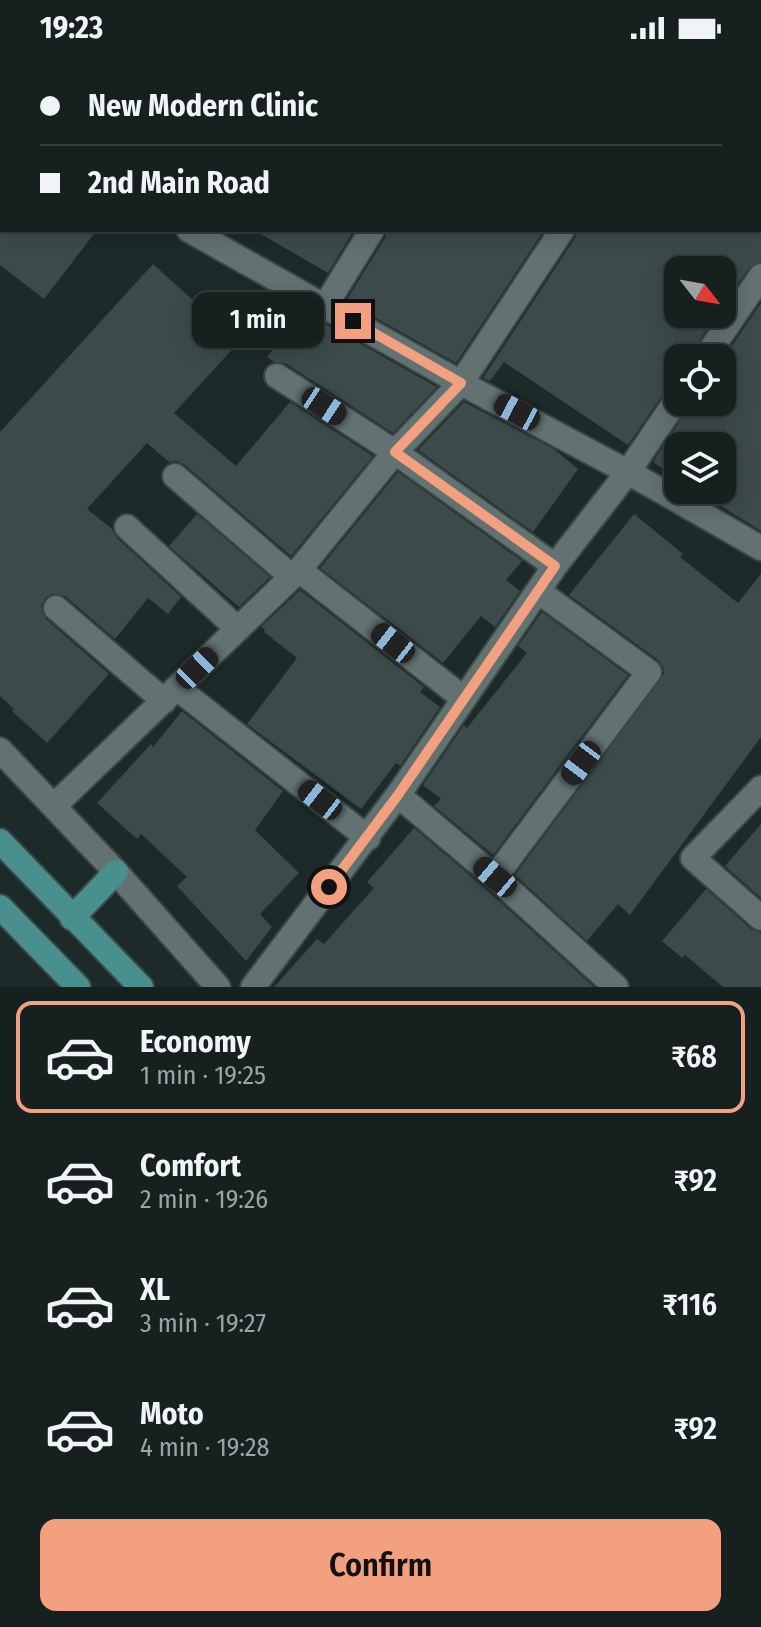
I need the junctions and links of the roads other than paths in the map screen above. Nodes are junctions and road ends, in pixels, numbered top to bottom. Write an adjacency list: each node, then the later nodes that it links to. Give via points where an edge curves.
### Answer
1 (193, 232): 5 (street)
2 (371, 232): 5 (street)
3 (561, 232): 8 (street)
4 (761, 276): 6 (street)
5 (325, 306): 8 (street)
6 (715, 344)
7 (277, 376): 10 (street)
8 (461, 383): 10 (street); 11 (street)
9 (666, 416): 11 (street)
10 (395, 452): 15 (street); 16 (street)
11 (628, 472): 14 (street); 15 (street)
12 (175, 476): 16 (street)
13 (127, 527): 19 (street)
14 (761, 548)
15 (555, 566): 17 (street)
16 (295, 574): 19 (street); 21 (street)
17 (538, 591): 21 (street); 29 (street, via 649,672)
18 (56, 608): 20 (street)
19 (238, 629): 20 (street)
20 (170, 694): 25 (street); 26 (street)
21 (463, 698): 24 (street)
22 (0, 750): 25 (street)
23 (761, 788): 32 (street, via 693,858)
24 (398, 795): 26 (street); 29 (street)
25 (54, 806): 28 (street)
26 (368, 838): 36 (street)
27 (0, 841): 31 (main road)
28 (116, 872): 31 (main road); 35 (street)
29 (495, 877): 37 (street)
30 (0, 907): 33 (main road)
31 (72, 918): 34 (main road)
32 (761, 918)
33 (78, 987)
34 (141, 987)
35 (218, 987)
36 (253, 987)
37 (616, 987)

